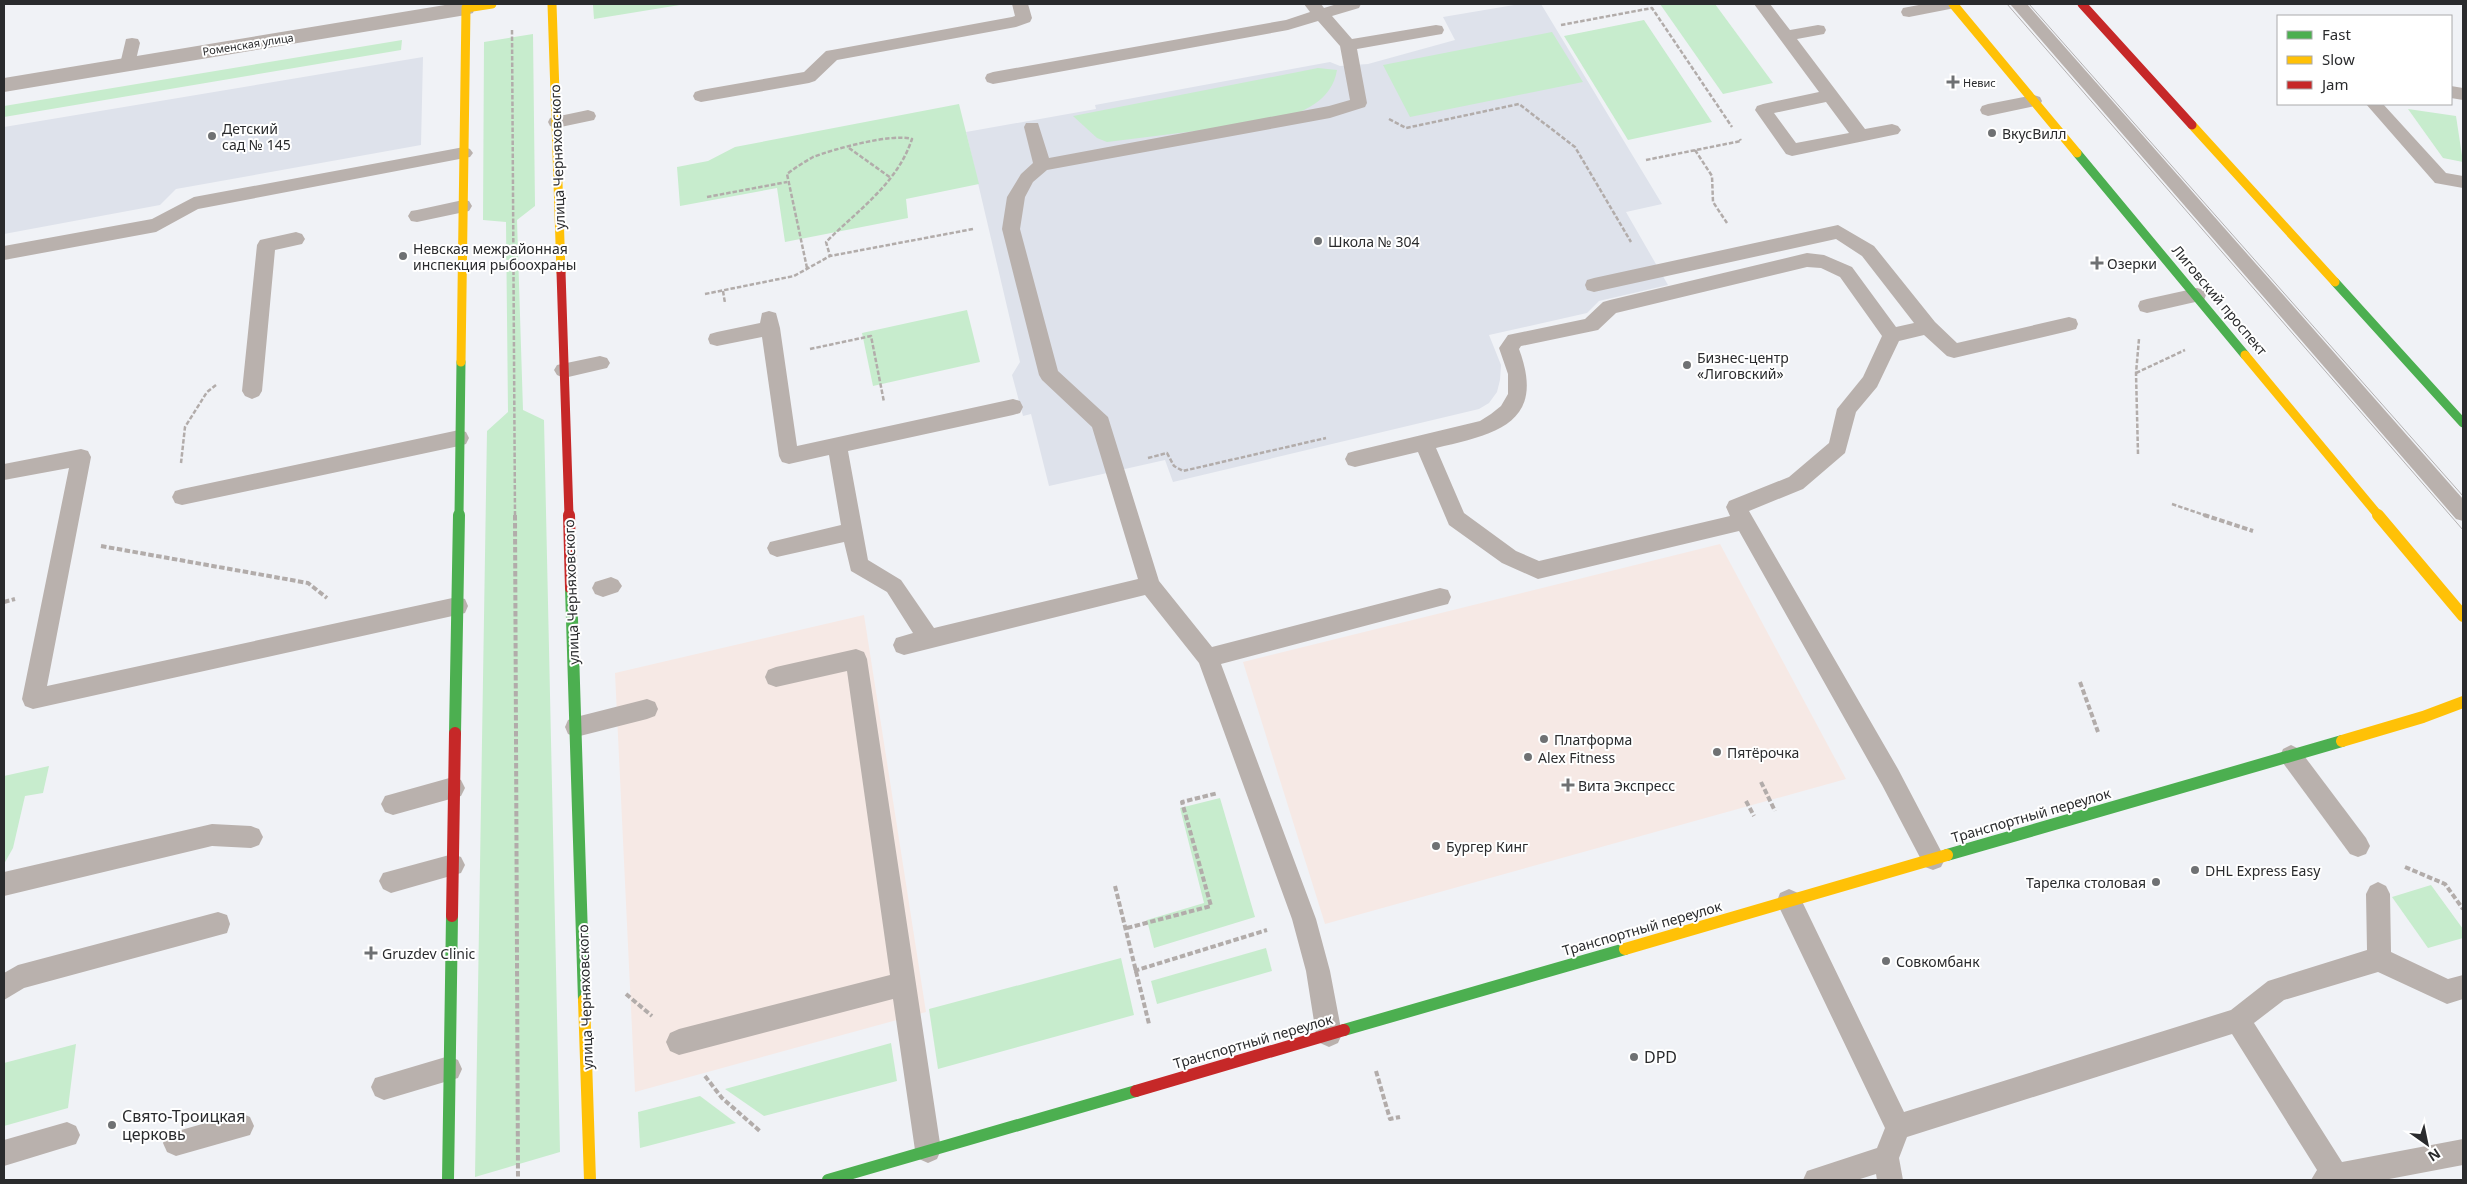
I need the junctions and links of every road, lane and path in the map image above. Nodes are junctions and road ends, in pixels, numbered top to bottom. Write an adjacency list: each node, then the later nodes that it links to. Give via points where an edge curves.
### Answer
1 (492, 4): 9 (street, Роменская улица)
2 (552, 4): 29 (street, улица Черняховского)
3 (1020, 4): 23 (lane, via 1024,18 1016,22 832,55 809,77)
4 (1353, 4): 10 (lane)
5 (1762, 4): 16 (lane)
6 (1951, 4): 11 (lane); 24 (street, Лиговский проспект)
7 (2018, 4): 80 (lane)
8 (2082, 4): 68 (street)
9 (466, 6): 19 (street, Роменская улица); 35 (street)
10 (1316, 9): 18 (lane); 20 (lane, via 1288,24)
11 (1909, 12)
12 (1561, 25): 34 (path, via 1652,8 1741,141)
13 (512, 30): 145 (path)
14 (1436, 30): 18 (lane)
15 (1818, 30): 16 (lane)
16 (1786, 36): 22 (lane)
17 (132, 43): 19 (lane)
18 (1348, 45): 25 (lane)
19 (128, 64): 21 (street, Роменская улица)
20 (993, 78)
21 (4, 85)
22 (1830, 95): 32 (lane); 32 (lane, via 1763,110 1792,150)
23 (701, 96)
24 (2034, 101): 27 (lane); 53 (street, Лиговский проспект)
25 (1359, 103): 37 (lane, via 1330,112); 50 (path, via 1406,128 1519,104 1575,147)
26 (2375, 105): 40 (lane, via 2441,180)
27 (1988, 110)
28 (588, 116): 29 (lane)
29 (556, 122): 64 (street, улица Черняховского)
30 (1032, 127): 37 (lane)
31 (1892, 130): 32 (lane)
32 (1861, 136)
33 (849, 148): 38 (path); 38 (path, via 902,136 912,139 908,156); 39 (path, via 800,162 787,174)
34 (1695, 150): 36 (path); 46 (path, via 1712,176 1713,202)
35 (464, 153): 42 (street); 47 (lane, via 194,203 156,225)
36 (1646, 160)
37 (1042, 165): 76 (lane, via 1027,178 1016,197 1011,229 1049,375 1100,423)
38 (891, 178): 48 (path, via 826,242)
39 (787, 182): 41 (path); 49 (path)
40 (2463, 182)
41 (706, 197)
42 (463, 206): 43 (lane); 71 (street)
43 (417, 216)
44 (973, 229): 48 (path)
45 (296, 240): 62 (lane, via 266,246)
46 (1747, 252): 50 (lane); 56 (lane, via 1838,232 1868,251)
47 (4, 253)
48 (830, 256): 49 (path)
49 (807, 268): 52 (path, via 794,276)
50 (1649, 273): 51 (lane)
51 (1594, 285)
52 (705, 294)
53 (2197, 295): 54 (lane); 89 (street, Лиговский проспект)
54 (2148, 306)
55 (2069, 324): 56 (lane, via 1954,351)
56 (1928, 328): 57 (lane)
57 (1892, 335): 72 (lane, via 1846,272 1824,262 1808,260 1610,307 1591,325 1515,340 1509,348 1519,384 1516,404 1504,417 1485,428); 81 (lane, via 1870,382 1847,409 1838,447 1796,482 1736,507)
58 (2139, 338): 65 (path)
59 (717, 339): 61 (lane, via 770,323)
60 (2185, 350): 65 (path)
61 (774, 356): 69 (path, via 872,336); 73 (lane, via 789,456)
62 (255, 357): 66 (lane); 78 (path, via 207,392 185,427 178,486)
63 (600, 363): 64 (lane)
64 (564, 370): 98 (street, улица Черняховского)
65 (2136, 373): 74 (path)
66 (252, 392)
67 (1013, 407): 69 (lane)
68 (2463, 423)
69 (890, 434): 73 (lane)
70 (1332, 437): 76 (path, via 1182,471 1174,466 1167,453)
71 (459, 438): 78 (lane); 88 (street)
72 (1424, 442): 75 (lane); 81 (lane, via 1456,519 1509,557 1538,570)
73 (837, 445): 83 (lane)
74 (2138, 454)
75 (1355, 459)
76 (1114, 465): 86 (lane)
77 (4, 472): 84 (lane, via 81,457)
78 (182, 497)
79 (2172, 504): 82 (path)
80 (2463, 513)
81 (1744, 521): 110 (lane)
82 (2253, 531)
83 (851, 532): 85 (lane); 91 (lane, via 858,565 894,586)
84 (65, 540): 90 (path, via 308,583); 90 (lane, via 33,699)
85 (777, 548)
86 (1150, 585): 91 (lane); 93 (lane)
87 (1440, 596): 93 (lane)
88 (457, 606): 90 (lane); 102 (street)
89 (2463, 616)
90 (366, 626)
91 (928, 638): 92 (lane)
92 (904, 644)
93 (1208, 658): 118 (lane)
94 (776, 677): 123 (lane, via 856,659)
95 (2080, 682): 99 (path)
96 (2463, 702): 100 (street, Транспортный переулок, via 2430,715)
97 (646, 709): 98 (lane)
98 (576, 727): 146 (street, улица Черняховского)
99 (2098, 732)
100 (2290, 756): 109 (lane); 110 (street, Транспортный переулок)
101 (1761, 782): 106 (path)
102 (453, 788): 105 (lane); 111 (street)
103 (1220, 792): 120 (path, via 1182,802 1211,906)
104 (1746, 801): 107 (path)
105 (393, 804)
106 (1775, 811)
107 (1754, 816)
108 (251, 837): 113 (lane, via 212,834)
109 (2358, 846): 117 (path, via 2445,884)
110 (1933, 859): 116 (street, Транспортный переулок)
111 (453, 865): 112 (lane); 130 (street)
112 (391, 881)
113 (4, 884)
114 (1115, 886): 120 (path)
115 (2378, 894): 121 (lane)
116 (1789, 901): 128 (street, Транспортный переулок); 135 (lane)
117 (2463, 909)
118 (1304, 919): 122 (path); 128 (lane, via 1318,971)
119 (218, 924): 125 (lane, via 18,977)
120 (1127, 928): 122 (path)
121 (2379, 959): 124 (lane, via 2447,992); 126 (lane, via 2277,990)
122 (1134, 971): 127 (path)
123 (904, 984): 129 (lane); 138 (lane)
124 (2463, 987)
125 (4, 988)
126 (2238, 1020): 135 (lane); 142 (lane)
127 (1149, 1024)
128 (1329, 1034): 138 (street, Транспортный переулок)
129 (679, 1042)
130 (449, 1069): 132 (lane); 144 (street)
131 (1376, 1071): 133 (path, via 1390,1119)
132 (384, 1087)
133 (1400, 1116)
134 (241, 1126): 137 (lane)
135 (1898, 1127): 141 (lane)
136 (67, 1135): 140 (lane)
137 (176, 1143)
138 (928, 1150): 143 (street, Транспортный переулок)
139 (2463, 1152): 142 (lane)
140 (4, 1153)
141 (1888, 1169): 147 (lane)
142 (2329, 1178)
143 (835, 1179)
144 (448, 1180)
145 (518, 1180)
146 (590, 1180)
147 (1816, 1180)

